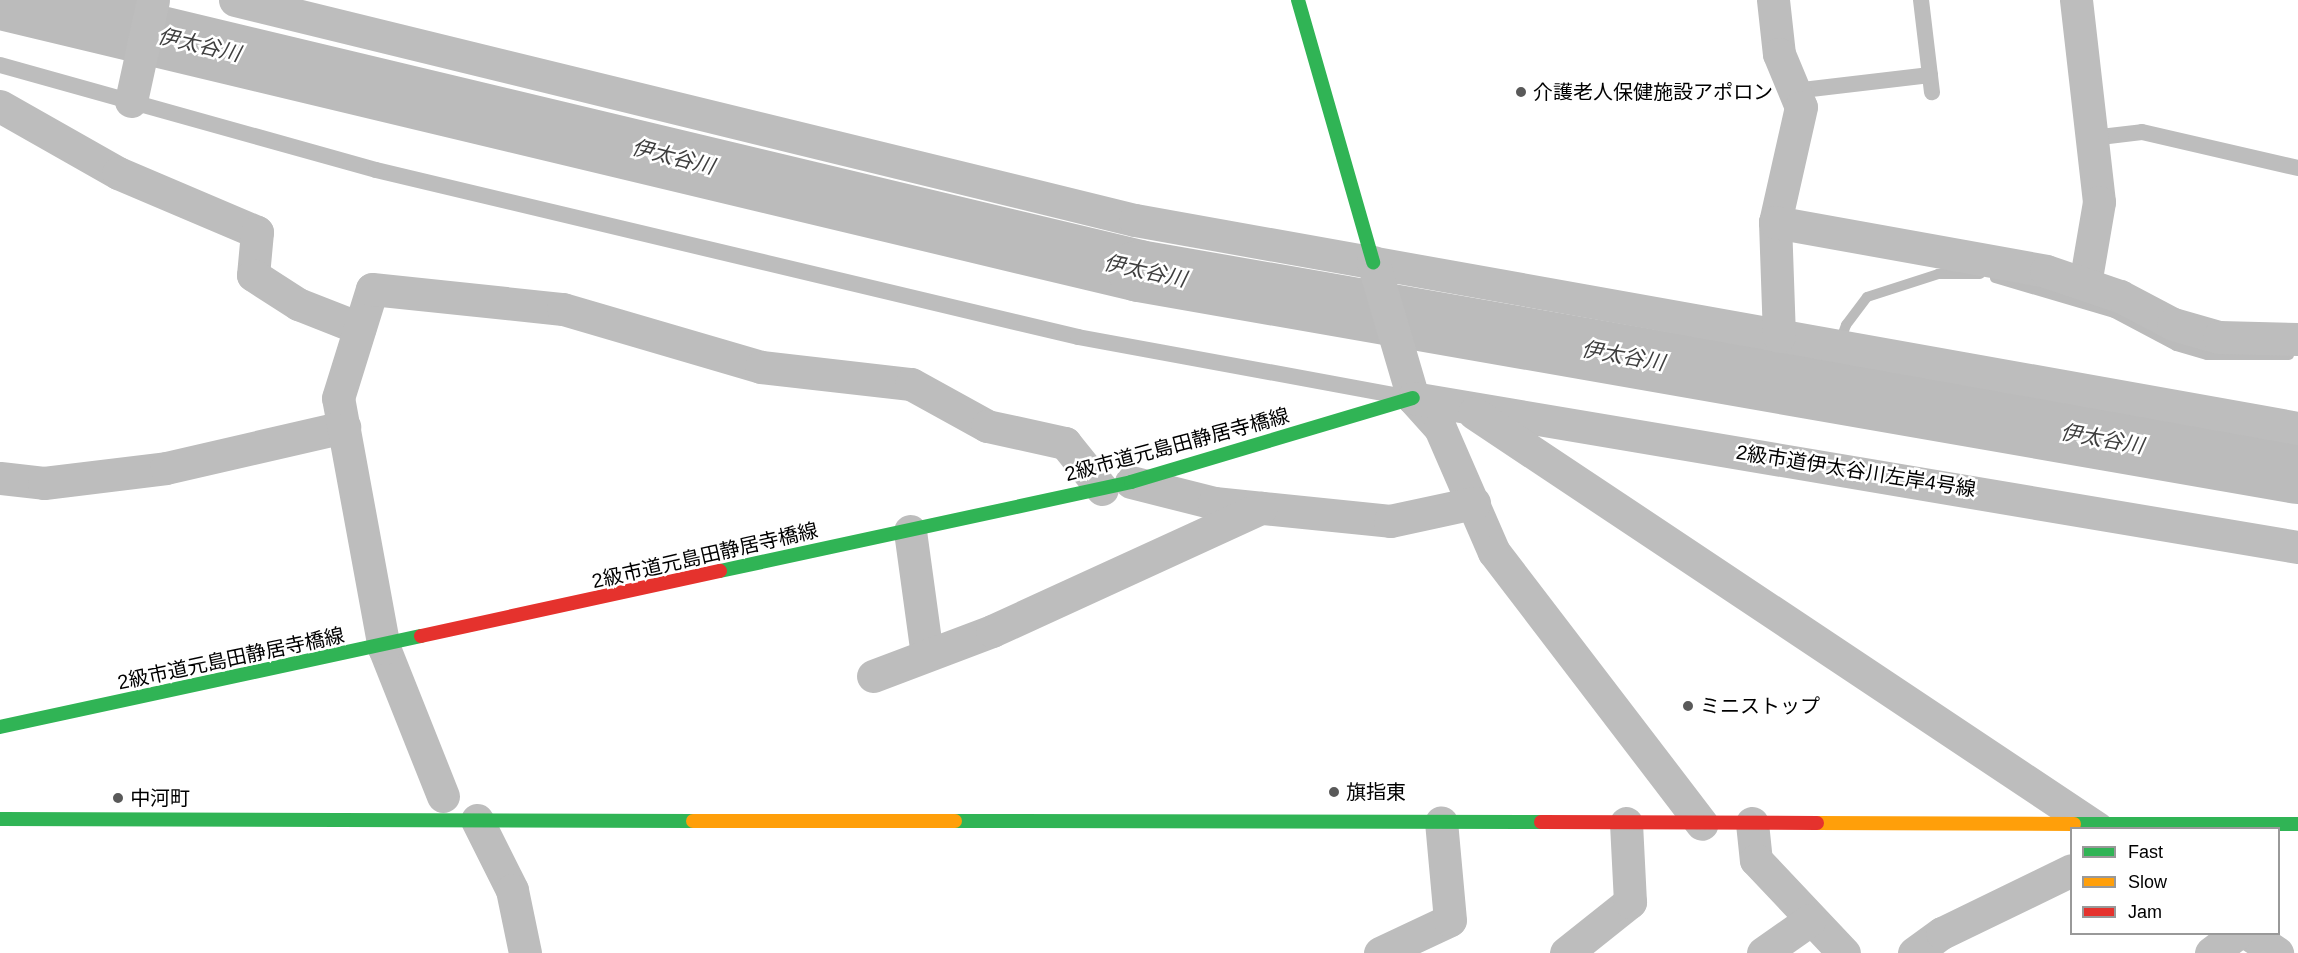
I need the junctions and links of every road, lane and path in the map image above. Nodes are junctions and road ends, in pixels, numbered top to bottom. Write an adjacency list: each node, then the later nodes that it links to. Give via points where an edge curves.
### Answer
1 (153, 0): 9 (street)
2 (234, 0): 14 (street, via 1135,220)
3 (1298, 0): 14 (street)
4 (1773, 0): 8 (street, via 1779,54)
5 (1921, 0): 8 (lane, via 1931,83)
6 (2076, 0): 11 (street)
7 (0, 65): 9 (lane)
8 (1794, 91): 13 (street, via 1801,107)
9 (131, 101): 19 (lane, via 376,170 1078,337)
10 (0, 106): 16 (street, via 118,173 257,232 252,275 298,304)
11 (2092, 138): 12 (lane, via 2142,132); 15 (street, via 2099,201)
12 (2298, 168)
13 (1774, 222): 15 (street, via 1878,245 1957,252); 17 (street)
14 (1375, 270): 17 (street); 19 (street)
15 (2085, 284): 18 (street, via 2174,324 2219,337)
16 (359, 328): 21 (street, via 338,398); 24 (street, via 372,289 563,309 761,367 911,384 987,426 1065,443)
17 (1779, 336): 22 (street)
18 (2298, 339)
19 (1410, 392): 20 (street, 2級市道伊太谷川左岸4号線); 24 (street, 2級市道元島田静居寺橋線); 25 (street, via 1440,428)
20 (1465, 407): 28 (street, 2級市道伊太谷川左岸4号線); 41 (street)
21 (344, 427): 23 (street, via 166,468 44,483); 29 (street)
22 (2298, 428)
23 (0, 478)
24 (1116, 485): 26 (street); 27 (street, 2級市道元島田静居寺橋線)
25 (1474, 503): 26 (street, via 1390,521); 39 (street, via 1494,552)
26 (1261, 508): 30 (street, via 992,631)
27 (910, 531): 29 (street, 2級市道元島田静居寺橋線); 30 (street)
28 (2298, 547)
29 (384, 648): 32 (street, 2級市道元島田静居寺橋線); 33 (street)
30 (927, 655): 31 (street)
31 (873, 676)
32 (0, 727)
33 (443, 796)
34 (0, 819): 35 (street)
35 (477, 820): 36 (street); 46 (street, via 512,890)
36 (1442, 822): 37 (street); 47 (street, via 1450,920)
37 (1626, 823): 39 (street); 48 (street, via 1630,902)
38 (1752, 823): 39 (street); 41 (street); 43 (street, via 1756,861)
39 (1702, 824)
40 (2298, 824): 41 (street)
41 (2094, 826)
42 (2070, 871): 51 (street, via 1942,933)
43 (1810, 920): 49 (street); 50 (street)
44 (2234, 935): 52 (street)
45 (2252, 935): 53 (street)
46 (525, 953)
47 (1380, 953)
48 (1566, 953)
49 (1763, 953)
50 (1844, 953)
51 (1914, 953)
52 (2211, 953)
53 (2277, 953)

